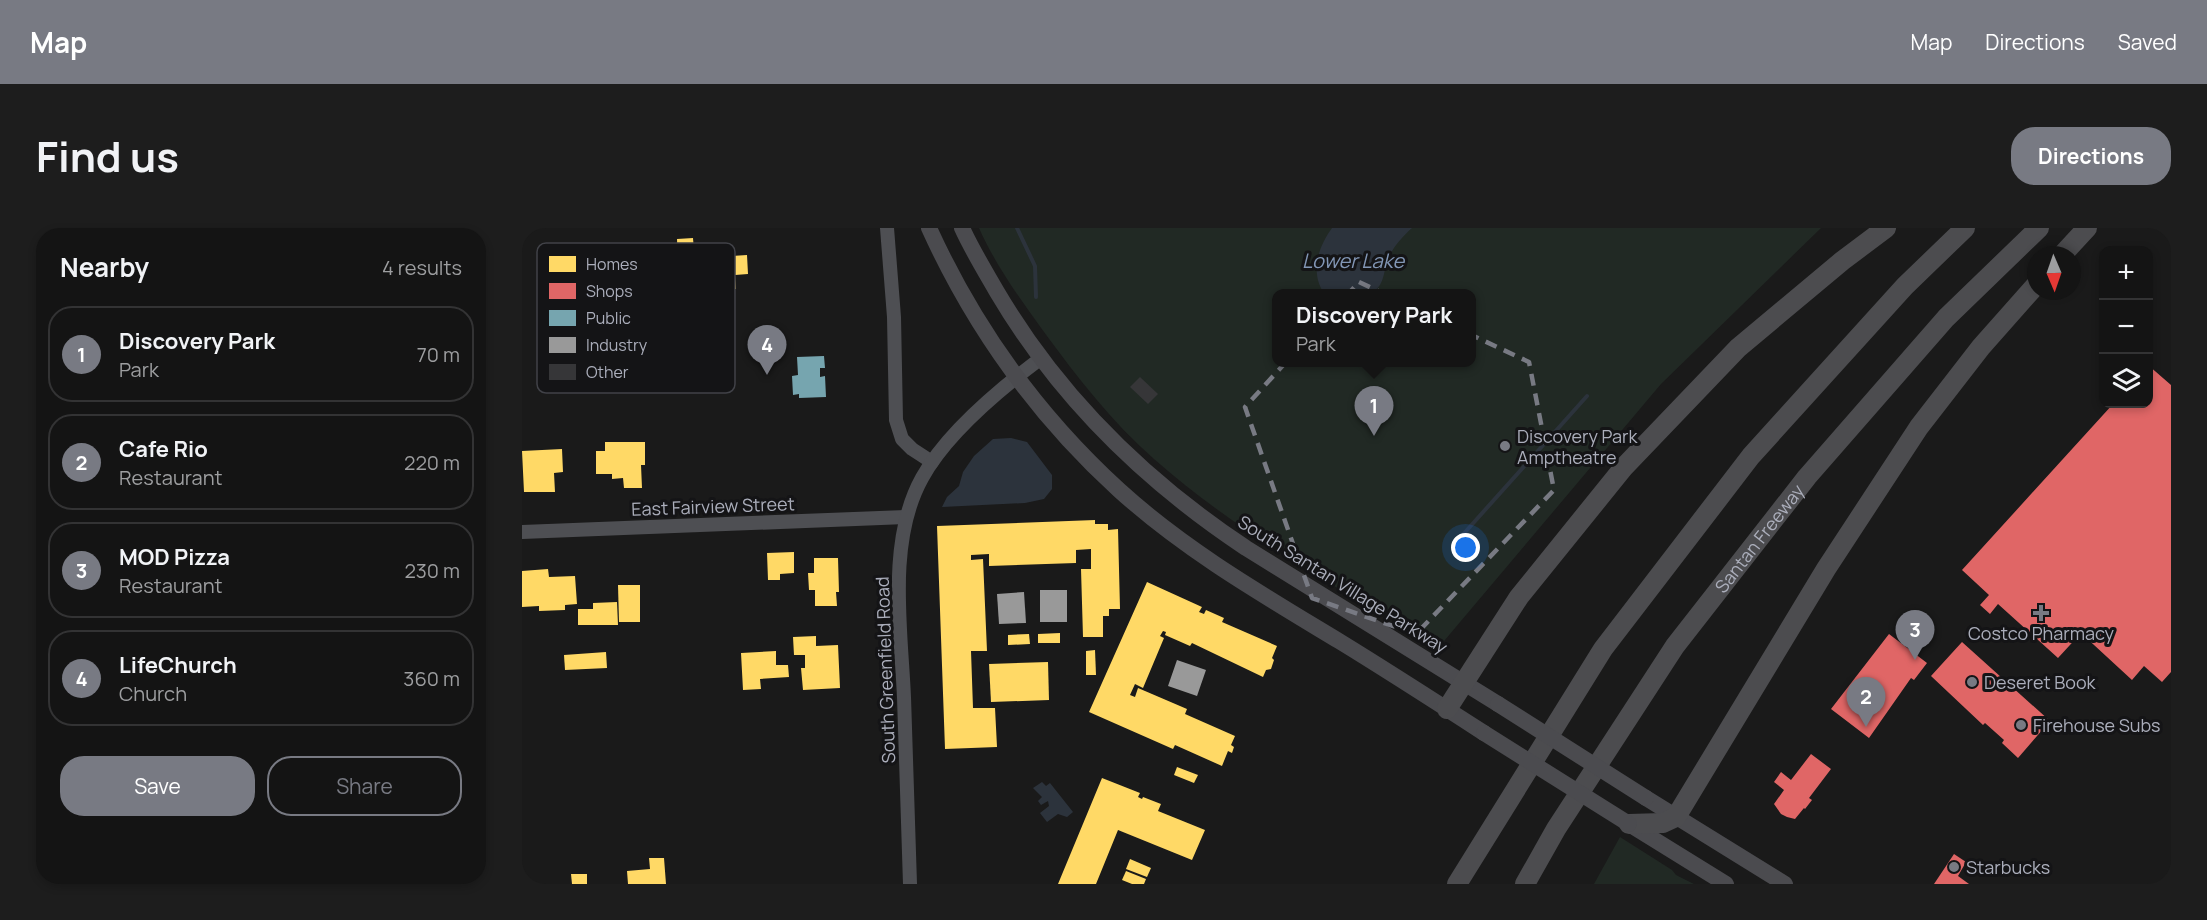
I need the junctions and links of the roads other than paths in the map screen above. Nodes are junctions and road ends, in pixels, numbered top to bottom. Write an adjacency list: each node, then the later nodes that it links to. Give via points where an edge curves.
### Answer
1 (887, 228): 12 (street, via 896,420 902,439)
2 (929, 228): 11 (main road, via 984,332)
3 (962, 228): 10 (main road, South Santan Village Parkway, via 1002,302)
4 (1886, 228): 15 (highway, via 1738,348 1624,467 1519,597)
5 (1965, 228): 20 (highway, via 1905,286 1751,456 1603,649)
6 (2039, 228): 21 (highway, Santan Freeway, via 1946,318 1807,477 1675,646 1556,829)
7 (2087, 228): 8 (highway)
8 (2070, 246)
9 (2027, 295): 17 (highway, via 1919,427 1826,569)
10 (1040, 359): 11 (street, South Greenfield Road); 15 (main road, South Santan Village Parkway, via 1113,441 1192,510 1287,574)
11 (1016, 377): 12 (street, South Greenfield Road); 16 (main road, via 1087,459 1170,532 1240,582)
12 (932, 462): 13 (street, South Greenfield Road)
13 (906, 517): 14 (street, East Fairview Street); 19 (street, South Greenfield Road, via 900,593)
14 (522, 532)
15 (1464, 682): 16 (highway); 17 (main road, South Santan Village Parkway, bridge)
16 (1447, 709): 18 (main road, bridge)
17 (1676, 817): 18 (highway, via 1663,823); 23 (main road, South Santan Village Parkway)
18 (1629, 824): 22 (main road)
19 (910, 884)
20 (1457, 884)
21 (1525, 884)
22 (1726, 884)
23 (1785, 884)

